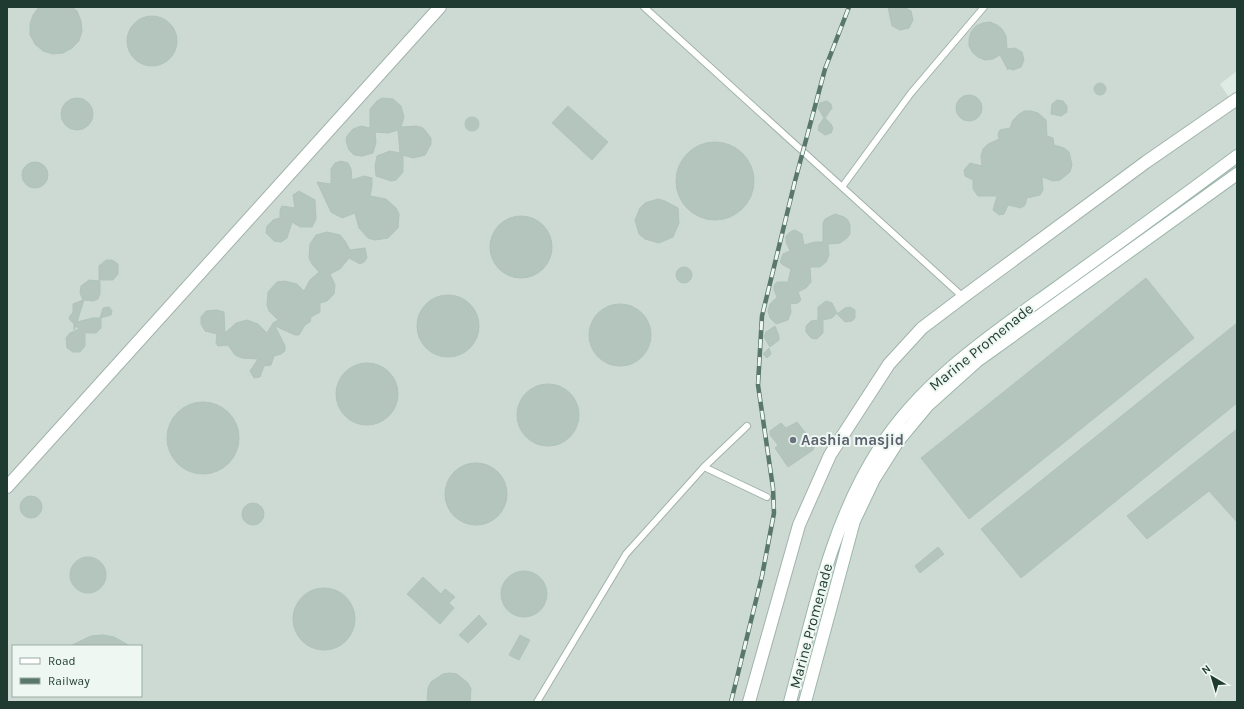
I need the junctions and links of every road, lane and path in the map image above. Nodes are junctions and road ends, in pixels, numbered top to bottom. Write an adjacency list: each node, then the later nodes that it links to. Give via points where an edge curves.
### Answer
1 (440, 7): 11 (street)
2 (644, 7): 7 (lane)
3 (984, 7): 7 (lane, via 911,93)
4 (1237, 99): 8 (street)
5 (1237, 156): 15 (street, Marine Promenade, via 992,334 937,379 911,407 879,449 847,508 826,567)
6 (1237, 174): 16 (street, Marine Promenade, via 977,361 928,405 898,441 874,479 854,521)
7 (842, 187): 8 (lane)
8 (963, 296): 14 (street, via 922,328 889,364 830,454 799,524)
9 (747, 426): 10 (lane)
10 (704, 467): 12 (lane); 13 (lane, via 626,554)
11 (7, 487)
12 (767, 497)
13 (537, 702)
14 (749, 702)
15 (790, 702)
16 (805, 702)

